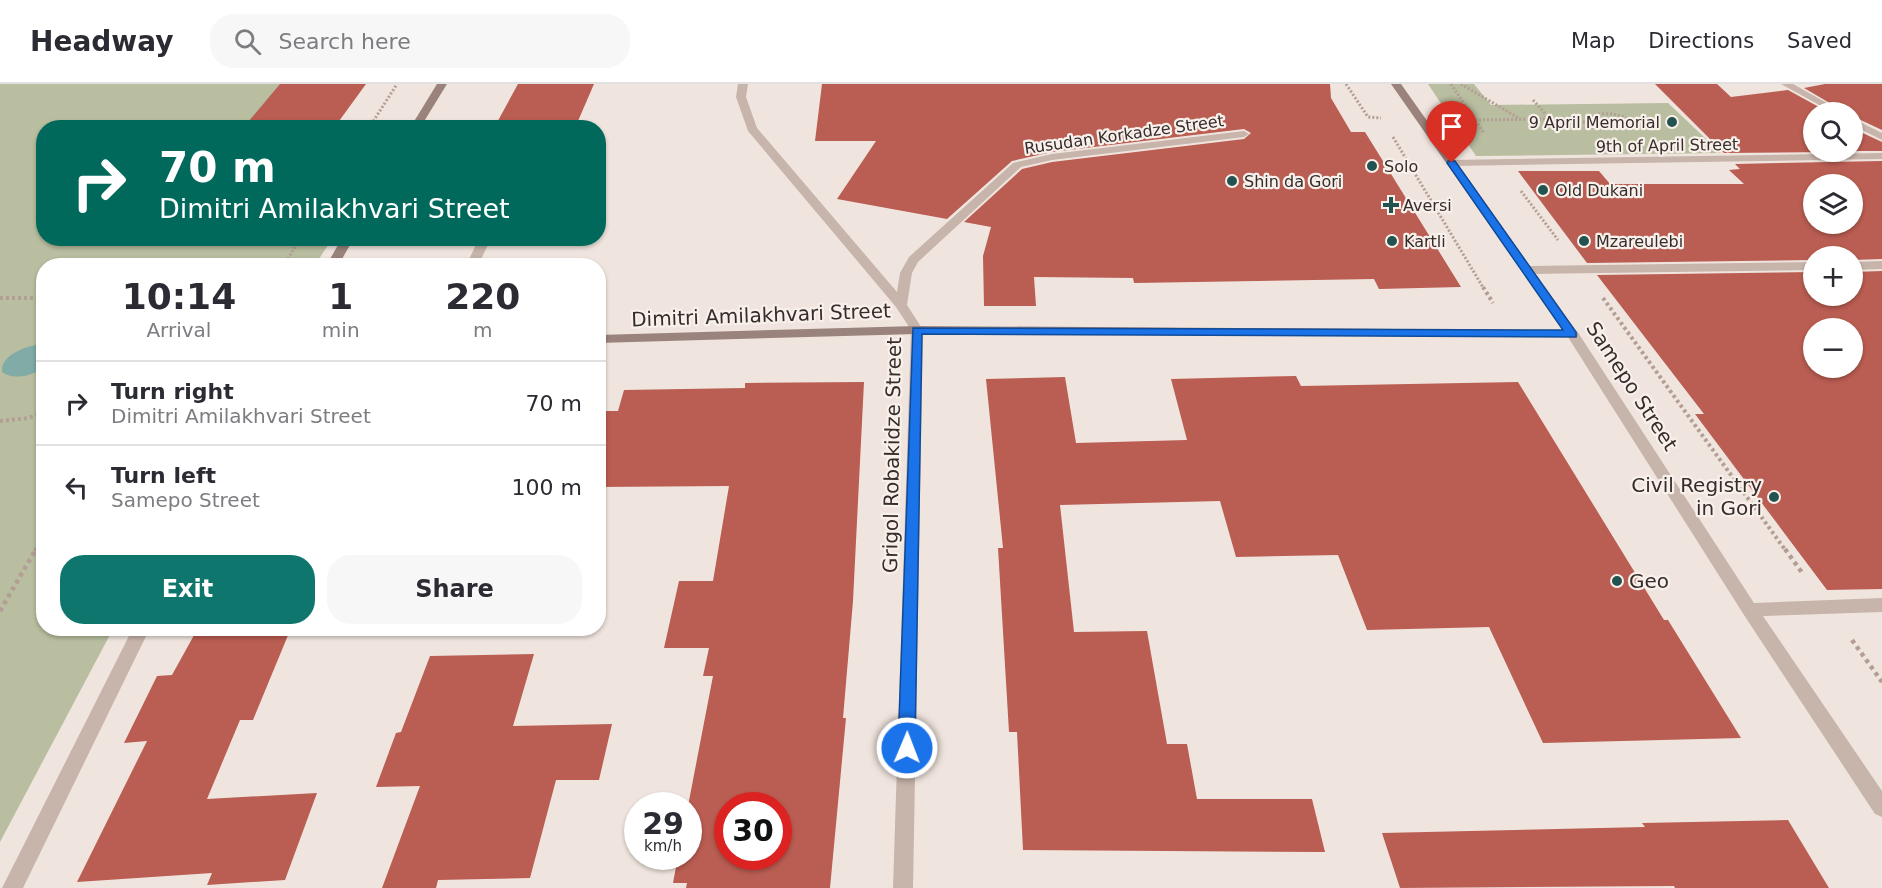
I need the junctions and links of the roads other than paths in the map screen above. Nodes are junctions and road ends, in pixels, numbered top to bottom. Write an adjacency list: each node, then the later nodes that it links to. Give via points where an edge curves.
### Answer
1 (442, 84): 6 (main road)
2 (743, 84): 16 (street, Grigol Robakidze Street, via 741,97 752,129)
3 (1396, 84): 11 (main road, Samepo Street)
4 (1786, 84): 5 (street)
5 (1819, 102)
6 (420, 120)
7 (1863, 127): 9 (street)
8 (1244, 134): 16 (street, Rusudan Korkadze Street, via 1052,157 1017,165 913,260 906,273)
9 (1882, 137)
10 (1882, 156): 11 (street, 9th of April Street)
11 (1452, 163): 15 (main road, Samepo Street)
12 (1882, 265): 14 (street)
13 (1803, 266): 15 (street)
14 (1863, 266)
15 (1529, 270): 18 (main road, Samepo Street)
16 (901, 305): 17 (street, Grigol Robakidze Street)
17 (917, 330): 18 (main road, Dimitri Amilakhvari Street); 19 (main road, Dimitri Amilakhvari Street); 25 (street, Grigol Robakidze Street)
18 (1572, 334): 21 (street, Samepo Street)
19 (606, 339)
20 (1882, 605): 21 (street)
21 (1750, 610): 23 (street, Samepo Street)
22 (138, 636): 24 (street)
23 (1882, 808)
24 (12, 888)
25 (903, 888)

